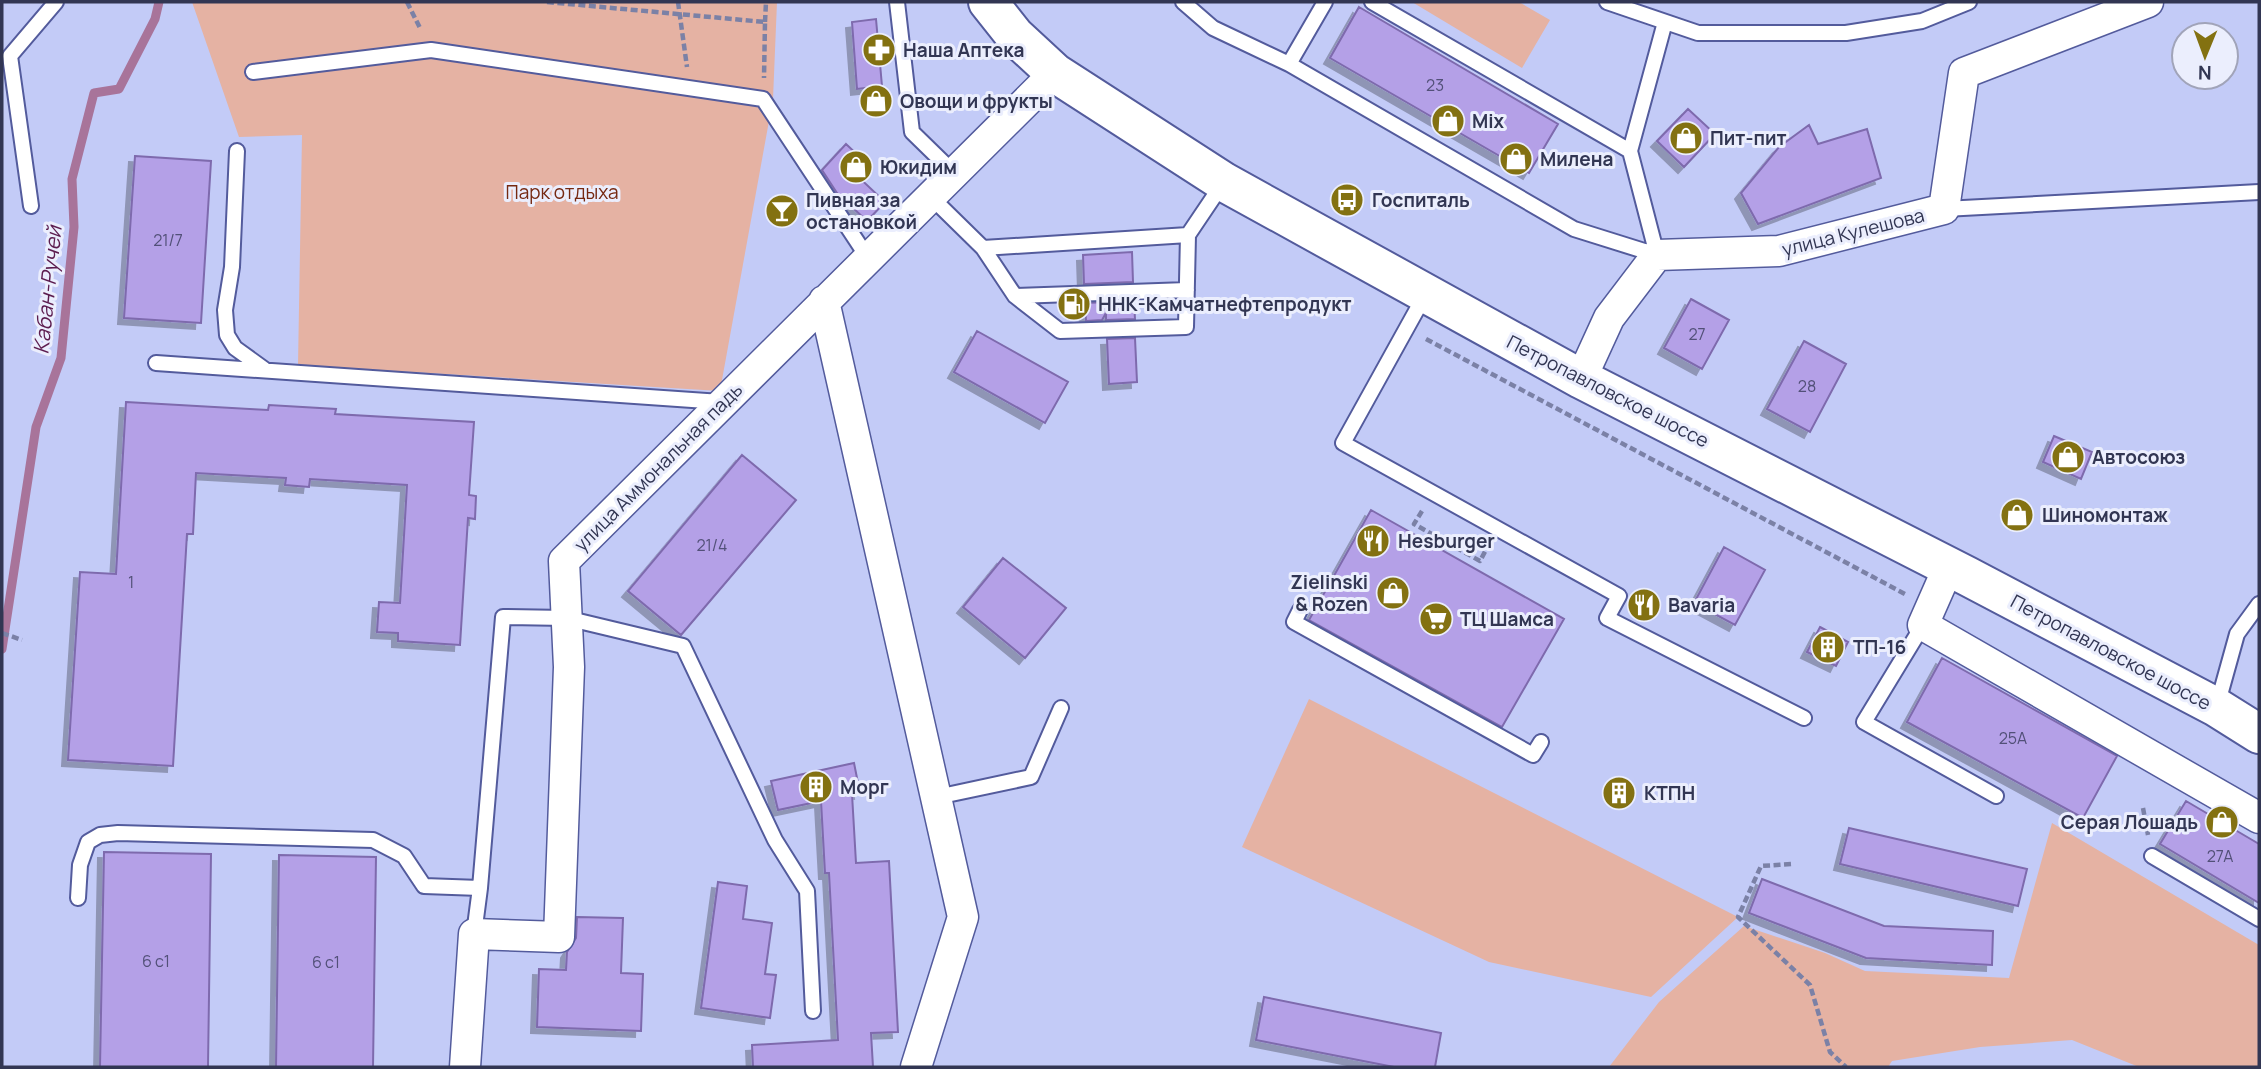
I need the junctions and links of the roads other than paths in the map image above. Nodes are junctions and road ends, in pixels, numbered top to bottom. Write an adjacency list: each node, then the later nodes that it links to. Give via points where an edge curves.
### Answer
1 (56, 2): 20 (lane, via 10,56)
2 (897, 2): 16 (lane, via 912,132)
3 (988, 2): 13 (main road, Петропавловское шоссе, via 1015,36)
4 (1183, 2): 11 (lane, via 1213,28)
5 (1325, 2): 11 (lane)
6 (1372, 2): 15 (lane)
7 (1607, 2): 10 (lane)
8 (1969, 2): 10 (lane, via 1922,21 1846,33 1698,33)
9 (2148, 2): 21 (street, улица Кулешова, via 1964,72)
10 (1665, 22): 15 (lane)
11 (1289, 64): 24 (lane, via 1574,229)
12 (253, 72): 25 (lane, via 430,50 763,99)
13 (1055, 73): 16 (street, улица Аммональная падь); 17 (main road, Петропавловское шоссе)
14 (237, 151): 31 (lane, via 232,267 225,310 228,335 236,348)
15 (1630, 151): 24 (lane)
16 (954, 173): 19 (street, улица Аммональная падь)
17 (1224, 182): 22 (lane); 27 (main road, Петропавловское шоссе)
18 (2259, 192): 21 (lane)
19 (930, 196): 23 (lane); 25 (street, улица Аммональная падь)
20 (31, 206)
21 (1944, 209): 24 (street, улица Кулешова, via 1779,251)
22 (1188, 235): 23 (lane); 26 (lane)
23 (983, 248): 28 (lane)
24 (1657, 255): 32 (street, via 1609,318)
25 (868, 258): 29 (street, улица Аммональная падь)
26 (1187, 290): 28 (lane); 28 (lane, via 1186,327 1060,331)
27 (1425, 295): 32 (main road, Петропавловское шоссе); 41 (lane, via 1343,443 1619,596 1607,618)
28 (1015, 296)
29 (824, 301): 33 (street, улица Аммональная падь); 45 (street)
30 (156, 363): 31 (lane)
31 (265, 370): 33 (lane)
32 (1581, 379): 34 (main road, Петропавловское шоссе)
33 (723, 402): 38 (street, улица Аммональная падь, via 564,561)
34 (1949, 566): 37 (street); 39 (main road, Петропавловское шоссе)
35 (2259, 604): 39 (lane, via 2237,634)
36 (1300, 610): 43 (lane, via 1294,622 1533,755)
37 (1927, 616): 44 (lane, via 1864,722); 46 (street)
38 (566, 618): 48 (lane, via 503,617); 51 (street, улица Аммональная падь, via 569,667 559,937); 52 (lane, via 683,646 775,839 807,891)
39 (2216, 707): 42 (main road, Петропавловское шоссе)
40 (1061, 708): 45 (lane, via 1031,777)
41 (1804, 718)
42 (2259, 734)
43 (1541, 742)
44 (1996, 796)
45 (937, 797): 54 (street, via 964,917)
46 (2259, 818)
47 (2152, 856): 50 (lane)
48 (480, 888): 49 (lane, via 424,887 404,856 373,840 118,833 88,842 80,865); 51 (lane)
49 (78, 898)
50 (2259, 919)
51 (474, 934): 53 (street)
52 (813, 1011)
53 (465, 1067)
54 (916, 1067)

